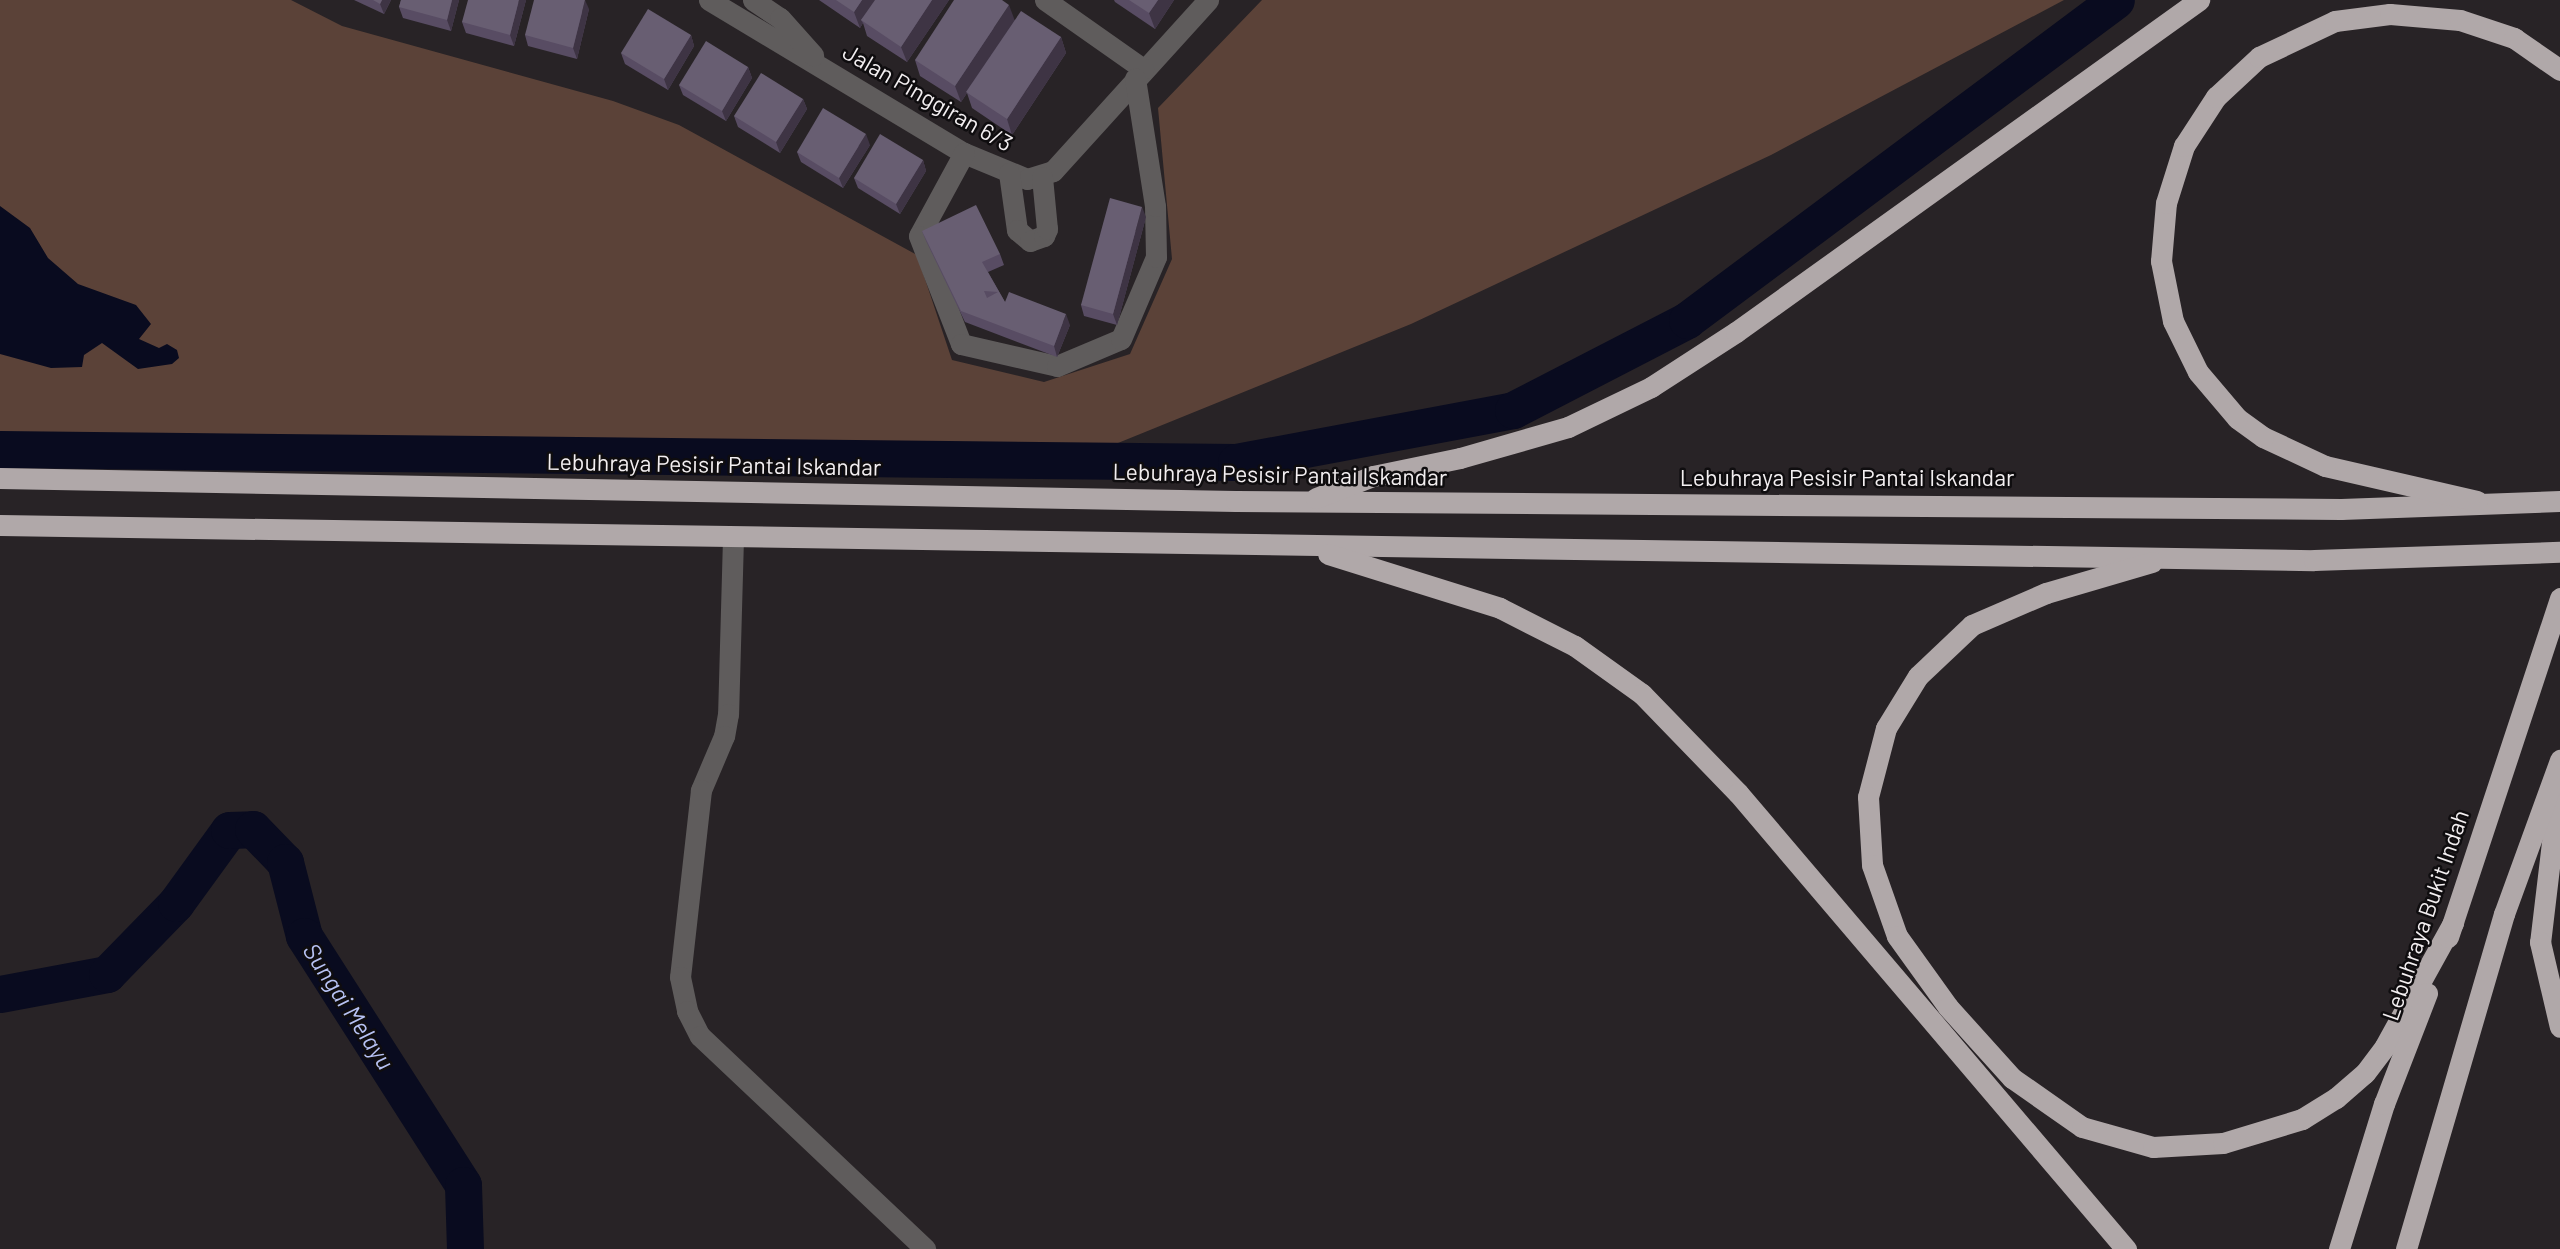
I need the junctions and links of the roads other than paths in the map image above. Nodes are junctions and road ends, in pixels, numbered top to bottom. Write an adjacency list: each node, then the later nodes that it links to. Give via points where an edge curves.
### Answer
1 (709, 0): 6 (street, Jalan Pinggiran 6/3)
2 (753, 0): 6 (street, Jalan Pinggiran 6/3, via 789,27)
3 (1045, 0): 8 (street)
4 (1208, 0): 8 (street)
5 (2199, 0): 14 (highway, via 1736,332 1651,387 1568,427 1460,458 1373,476)
6 (822, 66): 9 (street, Jalan Pinggiran 6/3)
7 (2560, 70): 15 (highway, via 2514,38 2460,20 2390,14 2335,21 2270,50 2216,97 2185,146 2166,203 2161,261 2173,321 2198,372 2237,418 2263,437 2325,466)
8 (1139, 74): 9 (street, via 1155,206 1156,257 1121,339 1057,366 961,344 919,236); 11 (street)
9 (964, 153): 10 (street, Jalan Pinggiran 6/3)
10 (1009, 173): 11 (street, Jalan Pinggiran 6/3, via 1027,179); 11 (street, Jalan Pinggiran 6/3, via 1017,230 1030,242 1044,236 1047,229)
11 (1048, 174)
12 (0, 478): 14 (highway, Lebuhraya Pesisir Pantai Iskandar)
13 (2560, 501): 15 (highway, Lebuhraya Pesisir Pantai Iskandar)
14 (1307, 502): 15 (highway, Lebuhraya Pesisir Pantai Iskandar, via 2341,509)
15 (2499, 505)
16 (0, 526): 17 (highway)
17 (733, 538): 18 (highway); 26 (street, via 728,714 724,737 701,790 680,977 687,1011 700,1036)
18 (1306, 546): 20 (highway); 27 (highway, via 1500,608 1575,646 1642,694 1738,793)
19 (2560, 552): 20 (highway)
20 (2167, 557): 24 (highway, via 2057,590 1972,625 1918,676 1900,703 1875,760 1866,828 1884,906 1917,968 2012,1078 2070,1121 2152,1147 2223,1143 2302,1119 2365,1073)
21 (2560, 598): 24 (highway, Lebuhraya Bukit Indah)
22 (2560, 760): 29 (highway, via 2504,914)
23 (2560, 773): 25 (highway, via 2540,942)
24 (2454, 923): 28 (highway, Lebuhraya Bukit Indah, via 2384,1104)
25 (2560, 1027)
26 (925, 1249)
27 (2126, 1249)
28 (2339, 1249)
29 (2406, 1249)

